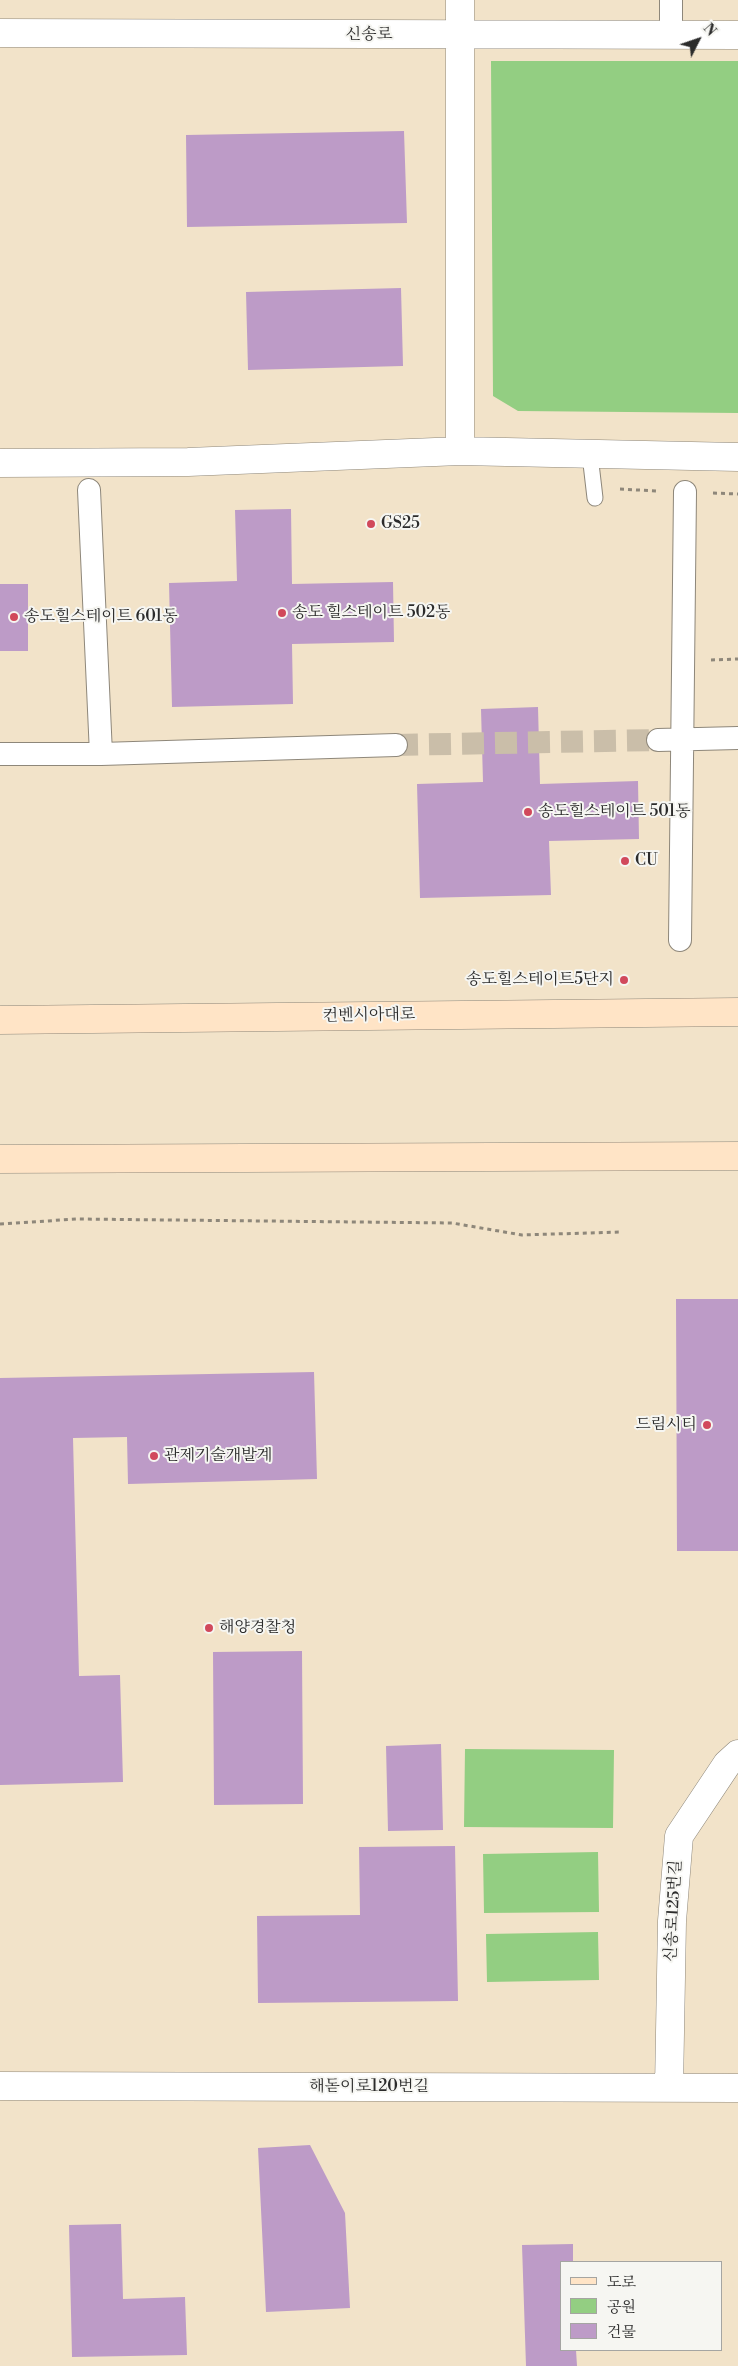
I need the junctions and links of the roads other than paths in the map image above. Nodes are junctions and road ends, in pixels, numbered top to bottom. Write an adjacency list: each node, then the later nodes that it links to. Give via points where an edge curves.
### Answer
1 (460, 0): 4 (street)
2 (671, 0): 5 (street)
3 (0, 33): 4 (street, 신송로)
4 (459, 35): 5 (street, 신송로); 7 (street)
5 (671, 36): 6 (street, 신송로)
6 (738, 36)
7 (460, 451): 8 (street); 10 (street, via 188,462)
8 (590, 455): 9 (street); 13 (lane)
9 (738, 457)
10 (0, 464)
11 (89, 490): 18 (street)
12 (685, 492): 19 (street)
13 (595, 498)
14 (738, 738): 15 (street)
15 (658, 740)
16 (396, 746): 18 (street)
17 (0, 754): 18 (street)
18 (101, 754)
19 (680, 940)
20 (738, 1012): 21 (main road, 컨벤시아대로)
21 (0, 1020)
22 (738, 1156): 23 (main road)
23 (0, 1159)
24 (738, 1754): 26 (street, 신송로125번길, via 679,1836 672,1921)
25 (0, 2086): 26 (street, 해돋이로120번길)
26 (669, 2088): 27 (street, 해돋이로120번길)
27 (738, 2088)

